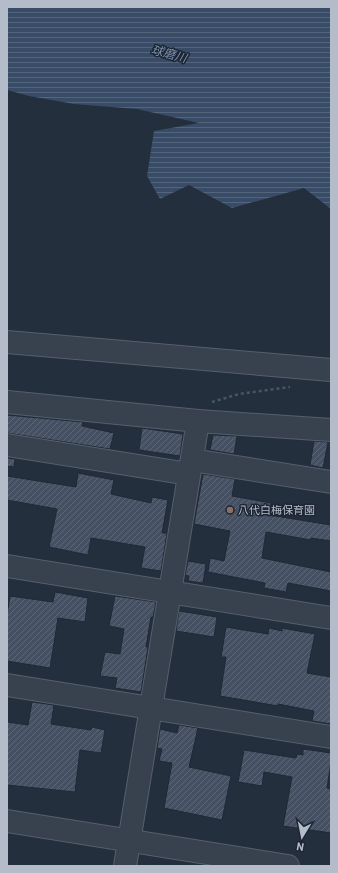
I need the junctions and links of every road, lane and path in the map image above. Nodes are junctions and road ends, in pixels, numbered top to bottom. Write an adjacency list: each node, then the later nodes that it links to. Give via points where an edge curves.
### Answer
1 (7, 342): 2 (street)
2 (331, 370)
3 (295, 386): 5 (path, via 239,394 210,403)
4 (7, 402): 5 (street)
5 (198, 421): 6 (street); 8 (street)
6 (331, 430)
7 (7, 445): 8 (street)
8 (191, 467): 9 (street); 11 (street)
9 (331, 482)
10 (7, 566): 11 (street)
11 (170, 592): 12 (street); 14 (street)
12 (331, 618)
13 (7, 685): 14 (street)
14 (151, 709): 15 (street); 17 (street)
15 (331, 736)
16 (7, 821): 17 (street)
17 (130, 840): 18 (street); 19 (street)
18 (125, 866)
19 (288, 866)

